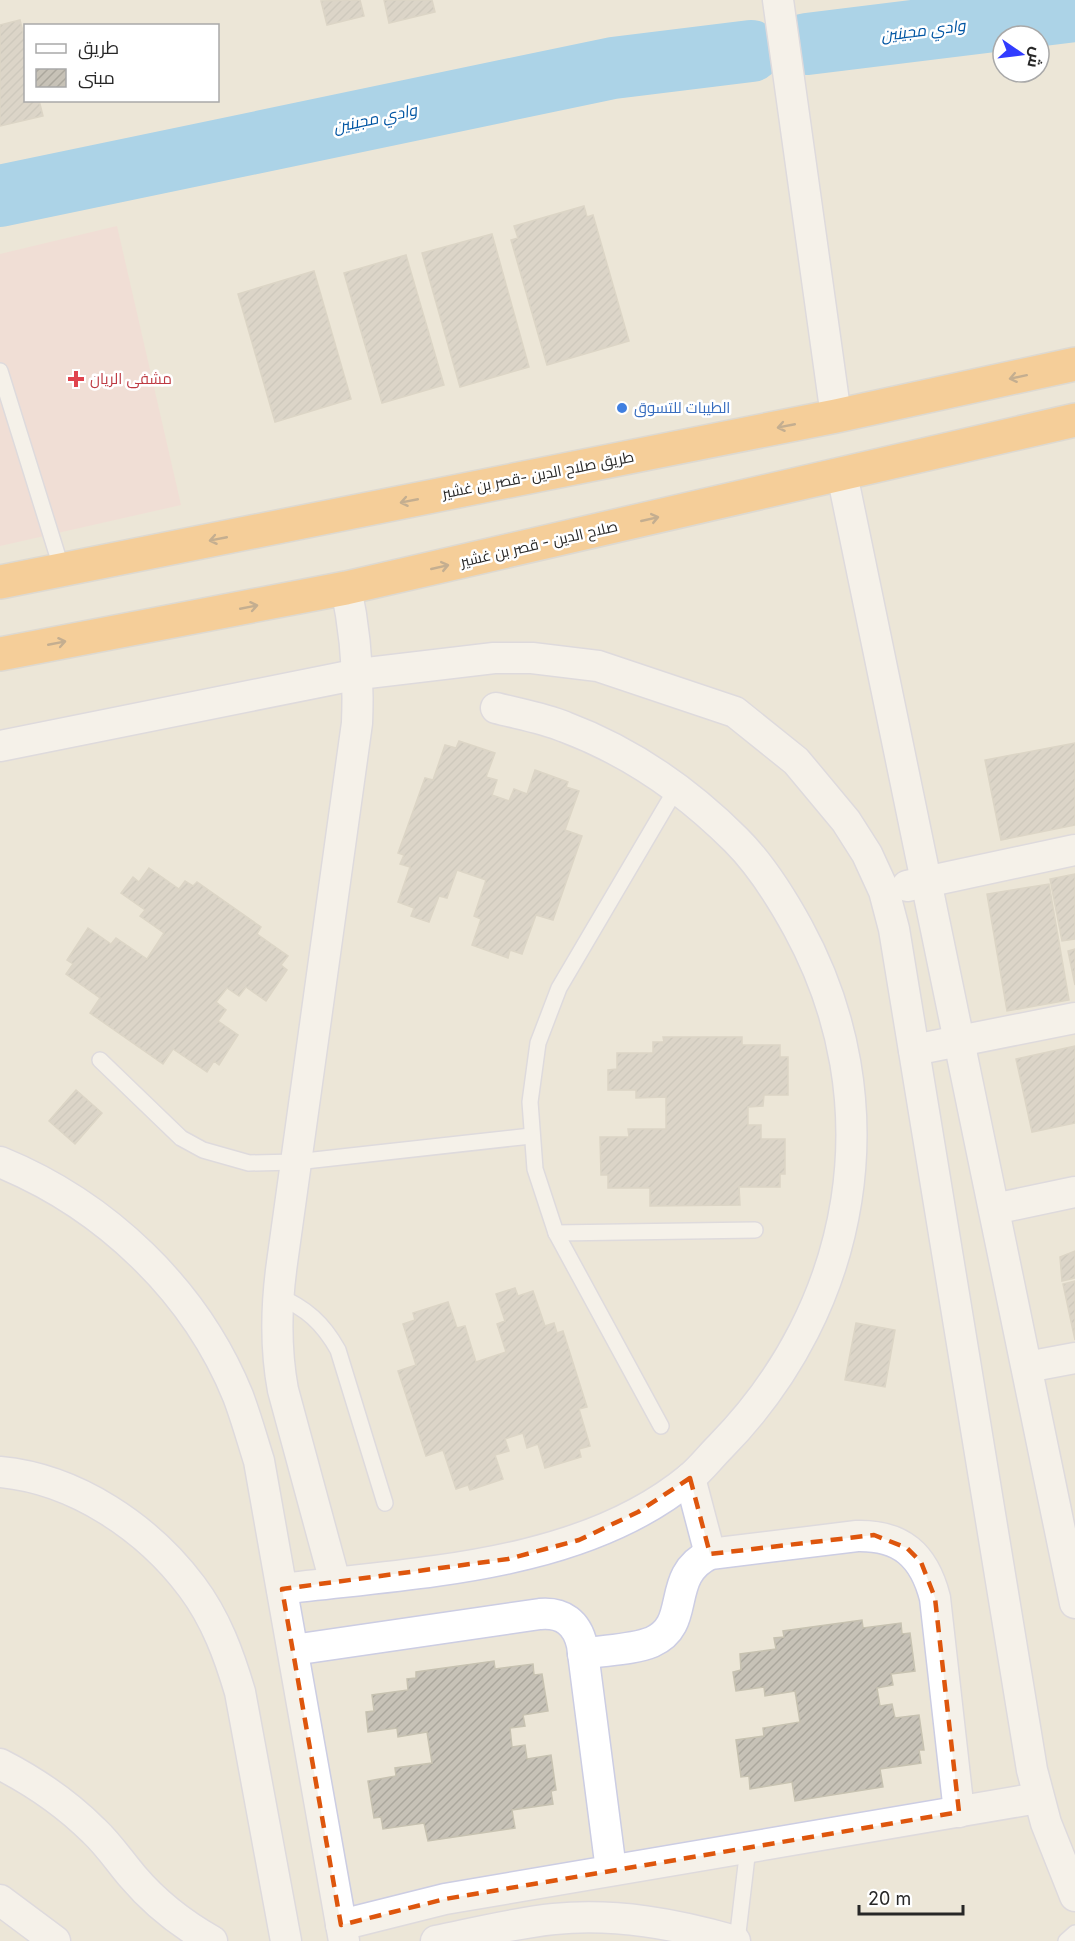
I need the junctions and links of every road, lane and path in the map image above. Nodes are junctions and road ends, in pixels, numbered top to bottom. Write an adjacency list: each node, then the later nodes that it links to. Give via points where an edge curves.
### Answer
1 (778, 0): 4 (street)
2 (1075, 364): 4 (highway, طريق صلاح الدين -قصر بن غشير, one-way to 4)
3 (0, 371): 7 (lane)
4 (836, 416): 7 (highway, طريق صلاح الدين -قصر بن غشير, one-way to 7)
5 (1075, 420): 6 (highway, صلاح الدين - قصر بن غشير)
6 (842, 474): 9 (highway, صلاح الدين - قصر بن غشير, one-way to 6); 16 (street)
7 (62, 570): 8 (highway, طريق صلاح الدين -قصر بن غشير)
8 (0, 582)
9 (346, 588): 10 (highway, صلاح الدين - قصر بن غشير, one-way to 9); 11 (street, via 356,634)
10 (0, 654)
11 (359, 674): 13 (street); 17 (street, via 494,658 532,658 598,666 735,712 767,735 822,790 867,854); 24 (street, via 357,723)
12 (496, 708): 14 (street, via 564,726 627,755)
13 (0, 746)
14 (676, 789): 22 (lane, via 547,1015 533,1072); 34 (street, via 737,841 781,897 815,959 834,1014 850,1094 851,1165 841,1234 819,1302 788,1364 746,1421)
15 (1075, 850): 16 (street)
16 (927, 881): 17 (street); 19 (street)
17 (884, 891): 20 (street)
18 (1075, 1018): 19 (street)
19 (959, 1041): 20 (street); 26 (street)
20 (914, 1050): 44 (street)
21 (100, 1060): 24 (lane, via 181,1138 203,1150 249,1163)
22 (531, 1136): 24 (lane); 28 (lane, via 535,1169)
23 (1, 1159): 39 (street, via 59,1190 115,1230 165,1278 206,1334 237,1395 259,1461)
24 (296, 1162): 29 (street)
25 (1075, 1192): 26 (street)
26 (994, 1209): 31 (street)
27 (755, 1230): 28 (lane)
28 (556, 1233): 32 (lane)
29 (278, 1296): 35 (lane, via 314,1316 338,1350); 38 (street, via 278,1360 283,1390)
30 (1075, 1358): 31 (street)
31 (1027, 1367): 36 (street)
32 (661, 1426)
33 (0, 1472): 54 (street, via 42,1481 111,1512 169,1559 198,1597 229,1655 240,1692)
34 (690, 1478): 37 (street); 38 (street, via 638,1512 579,1540 508,1559)
35 (385, 1503)
36 (1068, 1531): 40 (street)
37 (710, 1554): 42 (street, via 688,1569 675,1616 663,1634 651,1642); 45 (street, via 874,1535 907,1548 921,1562 931,1579 935,1598)
38 (335, 1582): 39 (street)
39 (282, 1589): 41 (street)
40 (1075, 1603)
41 (293, 1650): 42 (street, via 551,1613 573,1623 580,1633); 50 (street)
42 (583, 1654): 47 (street)
43 (0, 1764): 53 (street, via 43,1788 73,1811 152,1898)
44 (1038, 1798): 45 (street); 48 (street)
45 (960, 1812): 46 (street)
46 (747, 1848): 47 (street); 56 (lane)
47 (611, 1870): 50 (street, via 445,1899)
48 (1075, 1896)
49 (0, 1900): 52 (street)
50 (342, 1933)
51 (1075, 1933): 57 (lane)
52 (55, 1941)
53 (212, 1941)
54 (286, 1941)
55 (441, 1941): 56 (street, via 523,1923 586,1917 657,1922)
56 (736, 1941)
57 (1066, 1941)

